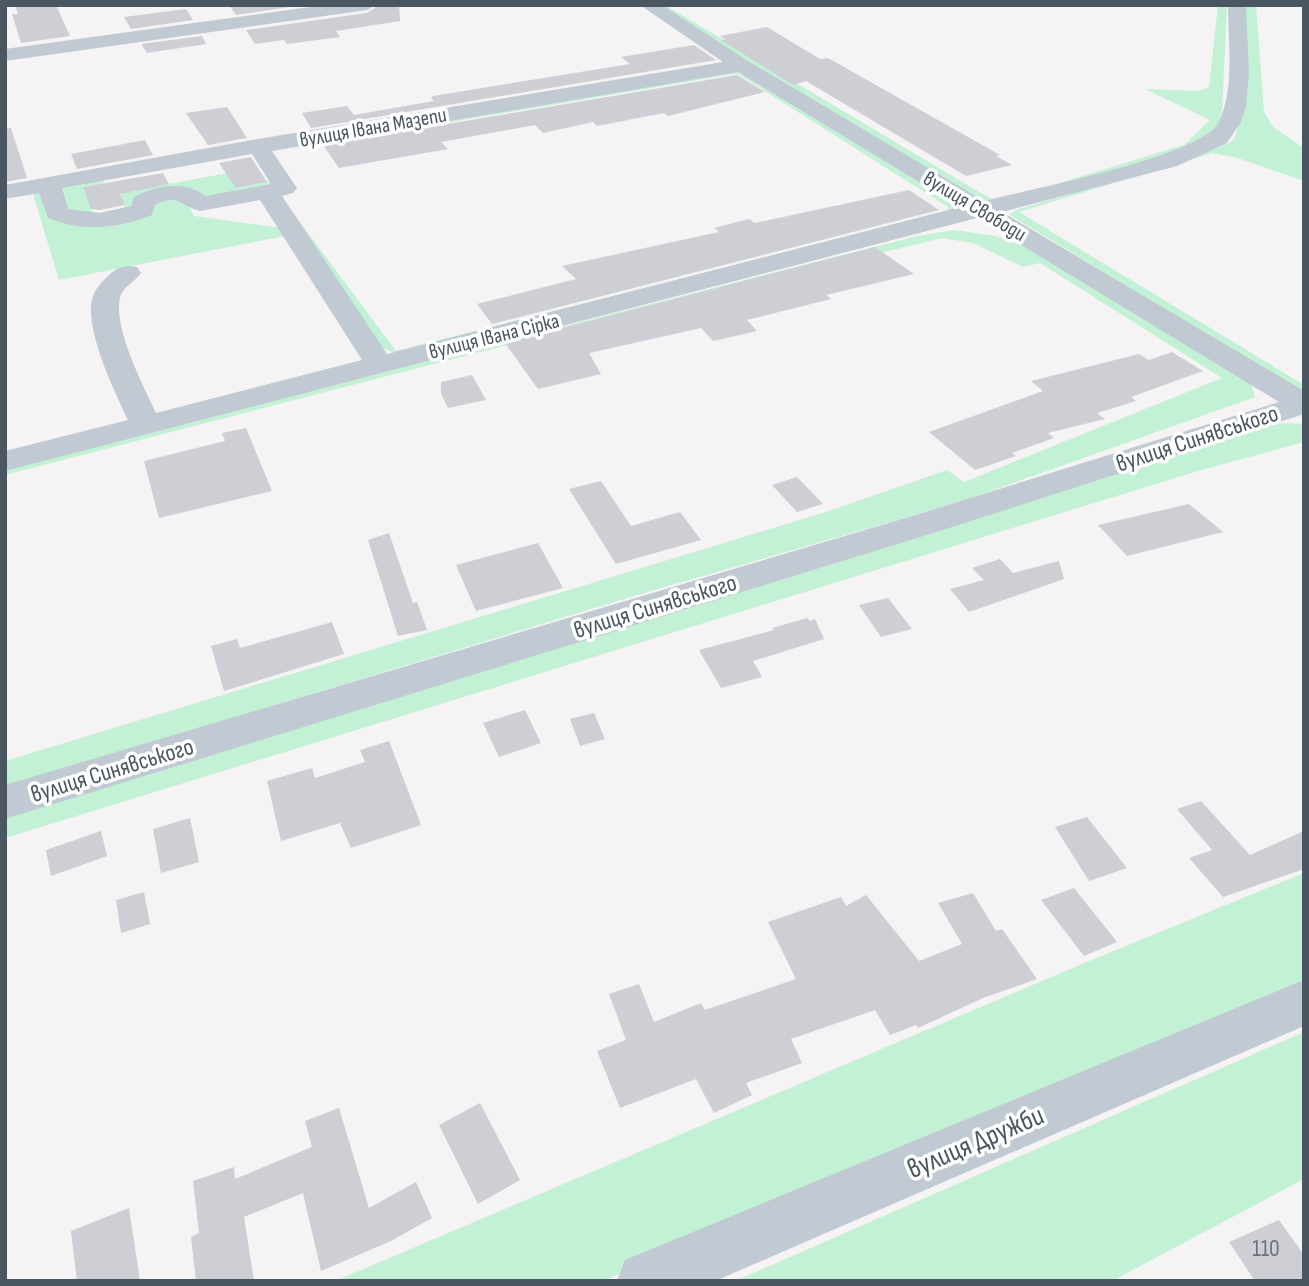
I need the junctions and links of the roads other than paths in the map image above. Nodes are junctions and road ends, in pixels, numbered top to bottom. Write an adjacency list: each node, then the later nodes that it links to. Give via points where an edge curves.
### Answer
1 (367, 5): 4 (street)
2 (649, 5): 5 (street, вулиця Свободи)
3 (1237, 5): 10 (street, вулиця Івана Сірка, via 1236,107 1222,137 1169,161)
4 (5, 55)
5 (741, 65): 6 (street, вулиця Івана Мазепи); 10 (street, вулиця Свободи)
6 (258, 146): 7 (street, вулиця Івана Мазепи); 9 (street, via 285,188)
7 (49, 184): 8 (street, вулиця Івана Мазепи); 9 (street, via 57,213 85,221 128,217 143,210 149,197 183,192 200,204)
8 (5, 192)
9 (267, 192): 12 (street)
10 (983, 211): 12 (street, вулиця Івана Сірка); 13 (street, вулиця Свободи)
11 (128, 273): 14 (street, via 106,297 107,321)
12 (380, 365): 14 (street, вулиця Івана Сірка)
13 (1304, 404): 16 (street, вулиця Синявського, via 931,522)
14 (146, 425): 15 (street, вулиця Івана Сірка)
15 (5, 461)
16 (5, 802)
17 (1304, 1002): 18 (street, вулиця Дружби)
18 (646, 1281)

